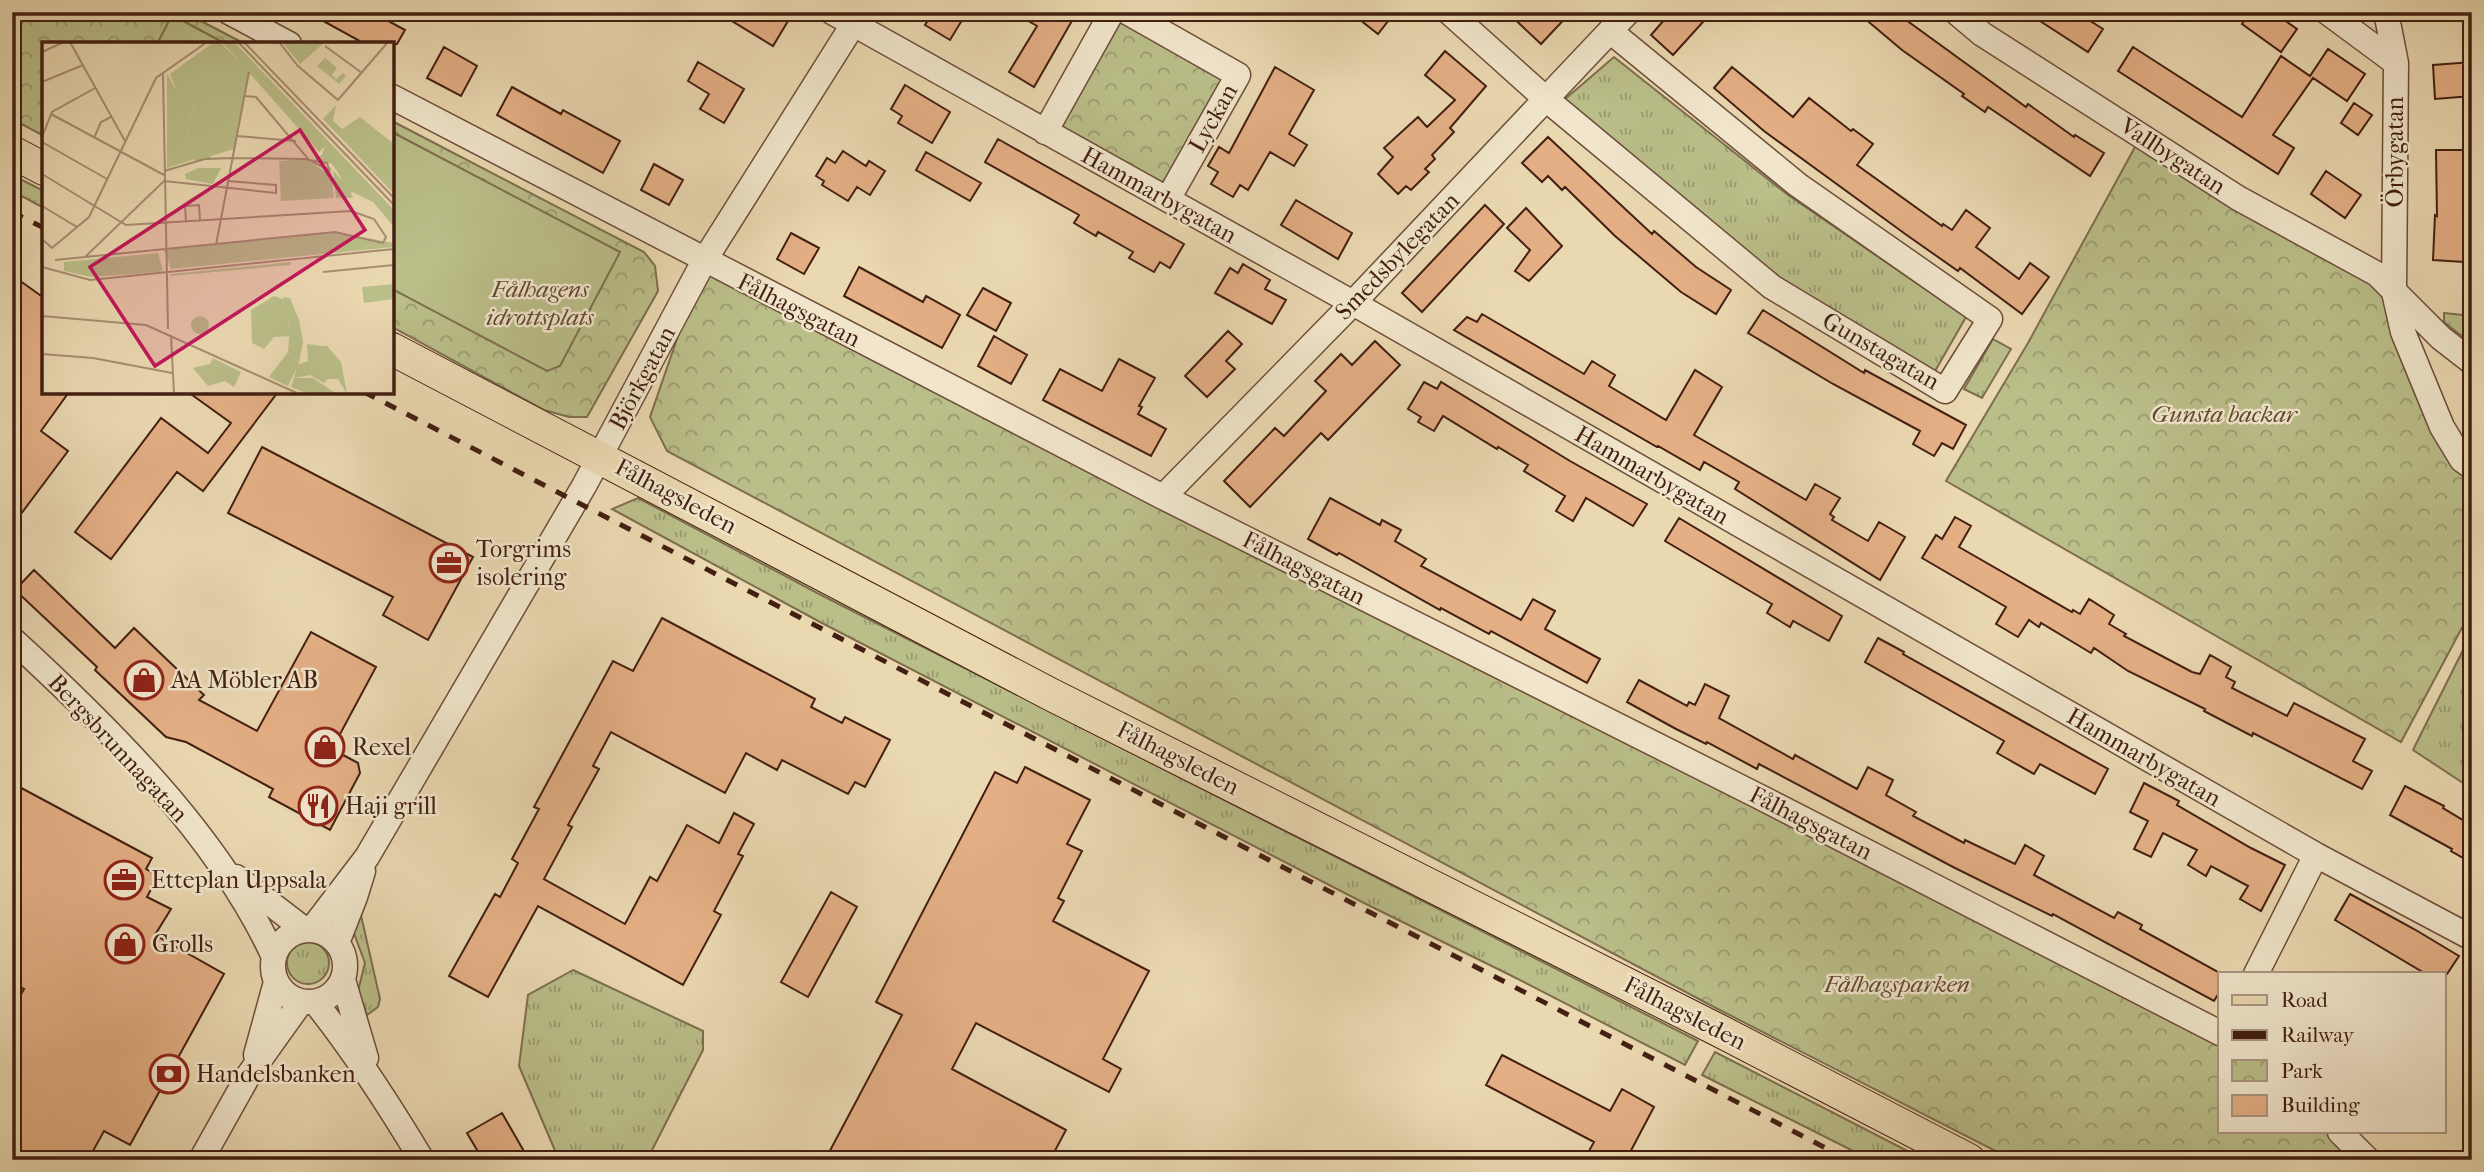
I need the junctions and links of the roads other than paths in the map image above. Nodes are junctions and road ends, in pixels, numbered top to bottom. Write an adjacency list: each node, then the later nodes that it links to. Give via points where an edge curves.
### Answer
1 (229, 12): 11 (street)
2 (1112, 12): 15 (street)
3 (1127, 12): 18 (street, Lyckan, via 1238,75)
4 (1449, 12): 14 (street, Gunstagatan)
5 (1628, 12): 10 (street, Smedsbylegatan)
6 (1956, 12): 20 (street, Vallbygatan, via 1982,34 2238,198 2377,274)
7 (2327, 12): 12 (street)
8 (2386, 12): 12 (street, Örbygatan)
9 (849, 16): 15 (street, Hammarbygatan); 19 (street, Björkgatan)
10 (1610, 31): 14 (street, Smedsbylegatan); 14 (street, Gunstagatan, via 1798,185 1990,319 1945,391 1772,287)
11 (285, 42)
12 (2396, 62): 20 (street, Örbygatan)
13 (394, 98): 19 (street, Fålhagsgatan)
14 (1546, 99): 21 (street, Smedsbylegatan)
15 (1045, 132): 18 (street, Hammarbygatan)
16 (12, 152): 17 (main road)
17 (42, 168)
18 (1168, 199): 21 (street, Hammarbygatan)
19 (704, 261): 24 (street, Björkgatan); 26 (street, Fålhagsgatan)
20 (2394, 292): 23 (street, Vallbygatan); 25 (street, via 2403,332 2442,427 2462,460)
21 (1353, 303): 26 (street, Smedsbylegatan); 28 (street, Hammarbygatan)
22 (394, 350): 24 (main road, Fålhagsleden)
23 (2472, 362)
24 (600, 456): 29 (street, Björkgatan); 45 (main road, Fålhagsleden, via 1050,694)
25 (2472, 467)
26 (1163, 497): 39 (street, Fålhagsgatan)
27 (12, 639): 30 (street, Bergsbrunnagatan, via 157,783)
28 (2316, 855): 32 (street, Hammarbygatan); 35 (street)
29 (367, 857): 31 (street, Björkgatan); 33 (street, Björkgatan)
30 (219, 863): 31 (street, Bergsbrunnagatan, via 262,899); 34 (street, Bergsbrunnagatan)
31 (309, 929): 33 (street, via 325,933); 34 (street, via 291,934)
32 (2472, 938)
33 (337, 943): 36 (street, via 345,960)
34 (274, 957): 37 (street)
35 (2257, 972)
36 (343, 980): 38 (street, via 326,999); 41 (street)
37 (276, 982): 38 (street, via 285,994); 40 (street)
38 (308, 1002): 40 (street); 41 (street, via 349,1044)
39 (2218, 1031)
40 (248, 1076): 43 (street)
41 (372, 1079): 44 (street)
42 (2342, 1134): 46 (street)
43 (201, 1160)
44 (422, 1160)
45 (1969, 1160)
46 (2368, 1160)

